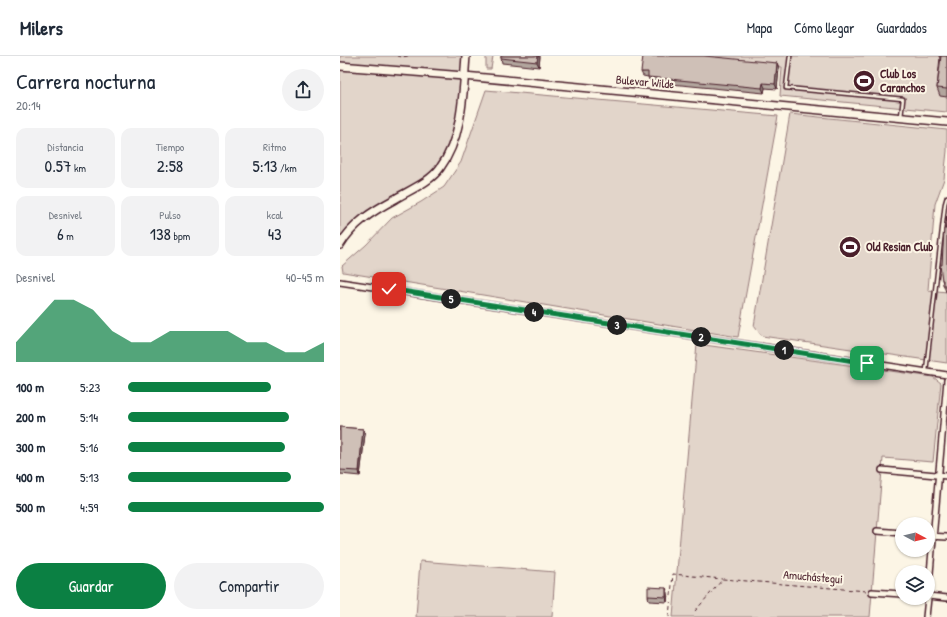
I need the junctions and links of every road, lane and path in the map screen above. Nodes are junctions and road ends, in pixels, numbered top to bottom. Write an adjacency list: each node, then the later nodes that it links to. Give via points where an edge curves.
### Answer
1 (396, 56): 2 (path)
2 (408, 56)
3 (466, 56): 6 (main road)
4 (790, 56): 7 (lane, via 786,88 903,100)
5 (340, 66): 6 (main road, Bulevar Wilde)
6 (464, 76): 7 (main road, Bulevar Wilde); 10 (main road, via 455,138 440,168 422,183 360,221)
7 (901, 117): 8 (main road, Bulevar Wilde)
8 (947, 122)
9 (947, 197): 12 (lane)
10 (340, 245)
11 (340, 282): 12 (street)
12 (926, 372): 13 (street)
13 (947, 375)
14 (947, 380): 16 (street)
15 (882, 470): 16 (street)
16 (939, 475): 17 (street); 18 (street)
17 (947, 476)
18 (933, 517)
19 (877, 531): 20 (street)
20 (895, 532)
21 (935, 536): 22 (street)
22 (947, 538)
23 (723, 579): 24 (path, Amuchástegui); 29 (path); 30 (path, Amuchástegui, via 673,574)
24 (872, 592): 25 (street)
25 (895, 594)
26 (935, 597): 27 (street)
27 (947, 598)
28 (927, 605): 31 (street)
29 (695, 611)
30 (669, 617)
31 (926, 617)

